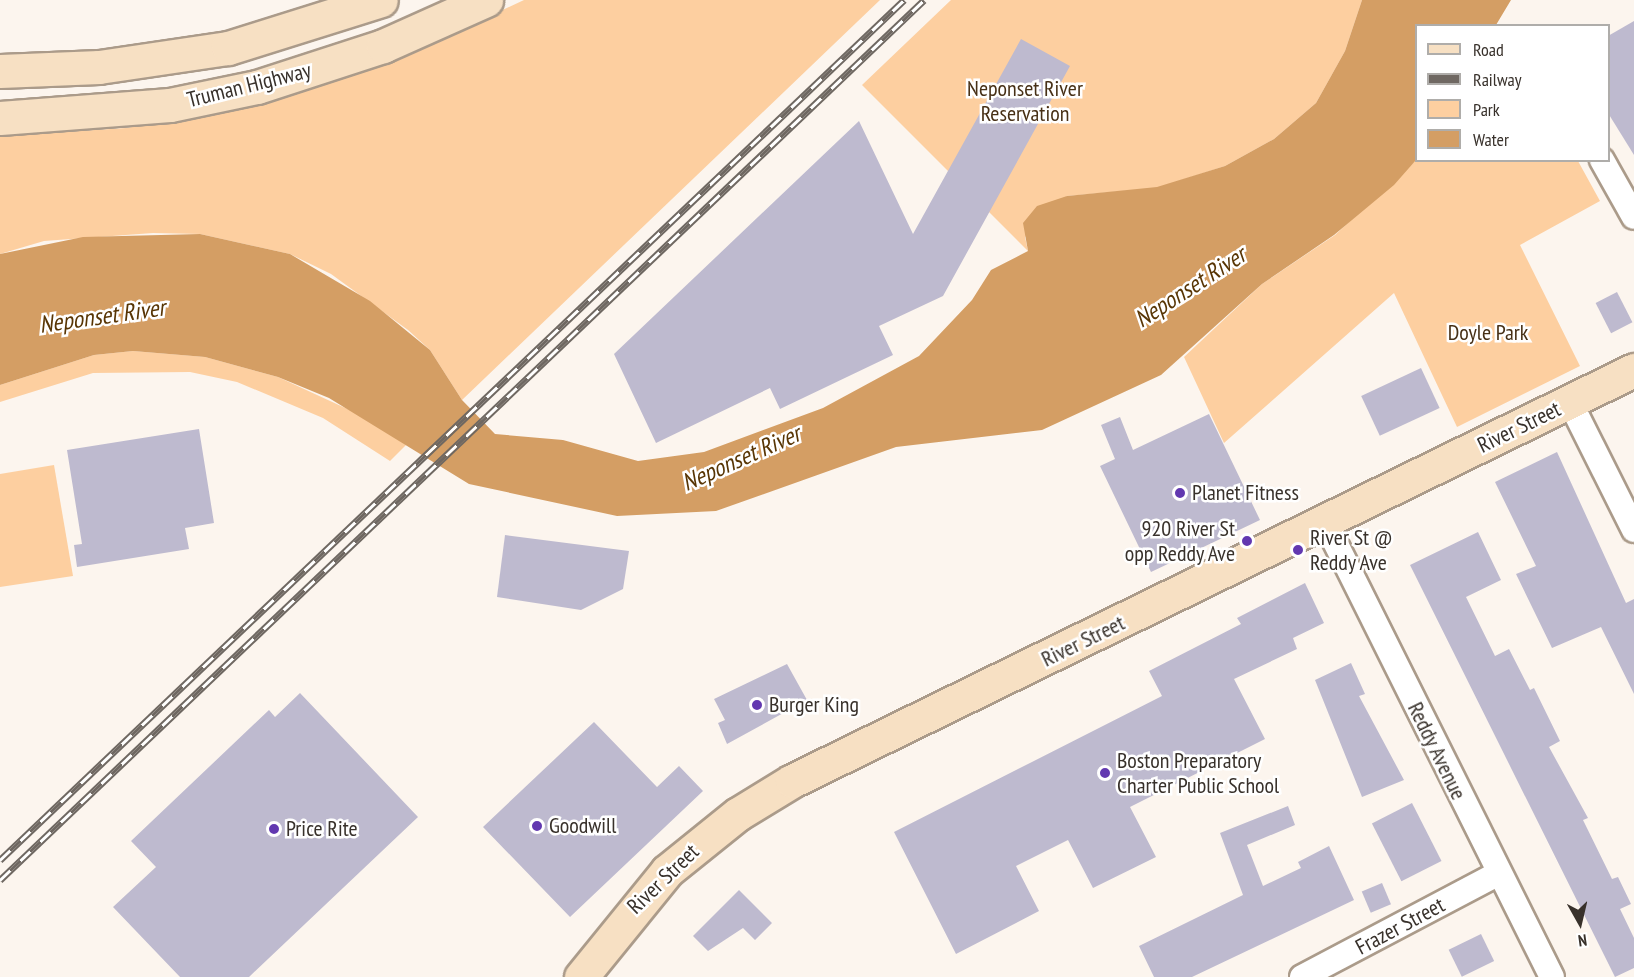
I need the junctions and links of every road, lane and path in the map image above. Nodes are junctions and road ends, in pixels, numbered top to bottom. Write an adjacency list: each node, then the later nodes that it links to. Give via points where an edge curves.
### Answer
1 (381, 0): 3 (main road, Truman Highway, via 228,48 99,67)
2 (486, 0): 4 (main road, Truman Highway, via 383,46 256,87 170,105)
3 (0, 72)
4 (0, 118)
5 (1603, 162): 6 (street)
6 (1634, 217)
7 (1634, 370): 8 (main road, River Street)
8 (1570, 402): 9 (main road, River Street); 10 (street)
9 (1326, 524): 11 (street, Reddy Avenue); 12 (main road, River Street, via 763,798 667,871)
10 (1634, 530)
11 (1497, 874): 13 (street, Frazer Street); 14 (street, Reddy Avenue)
12 (581, 977)
13 (1302, 977)
14 (1552, 977)

